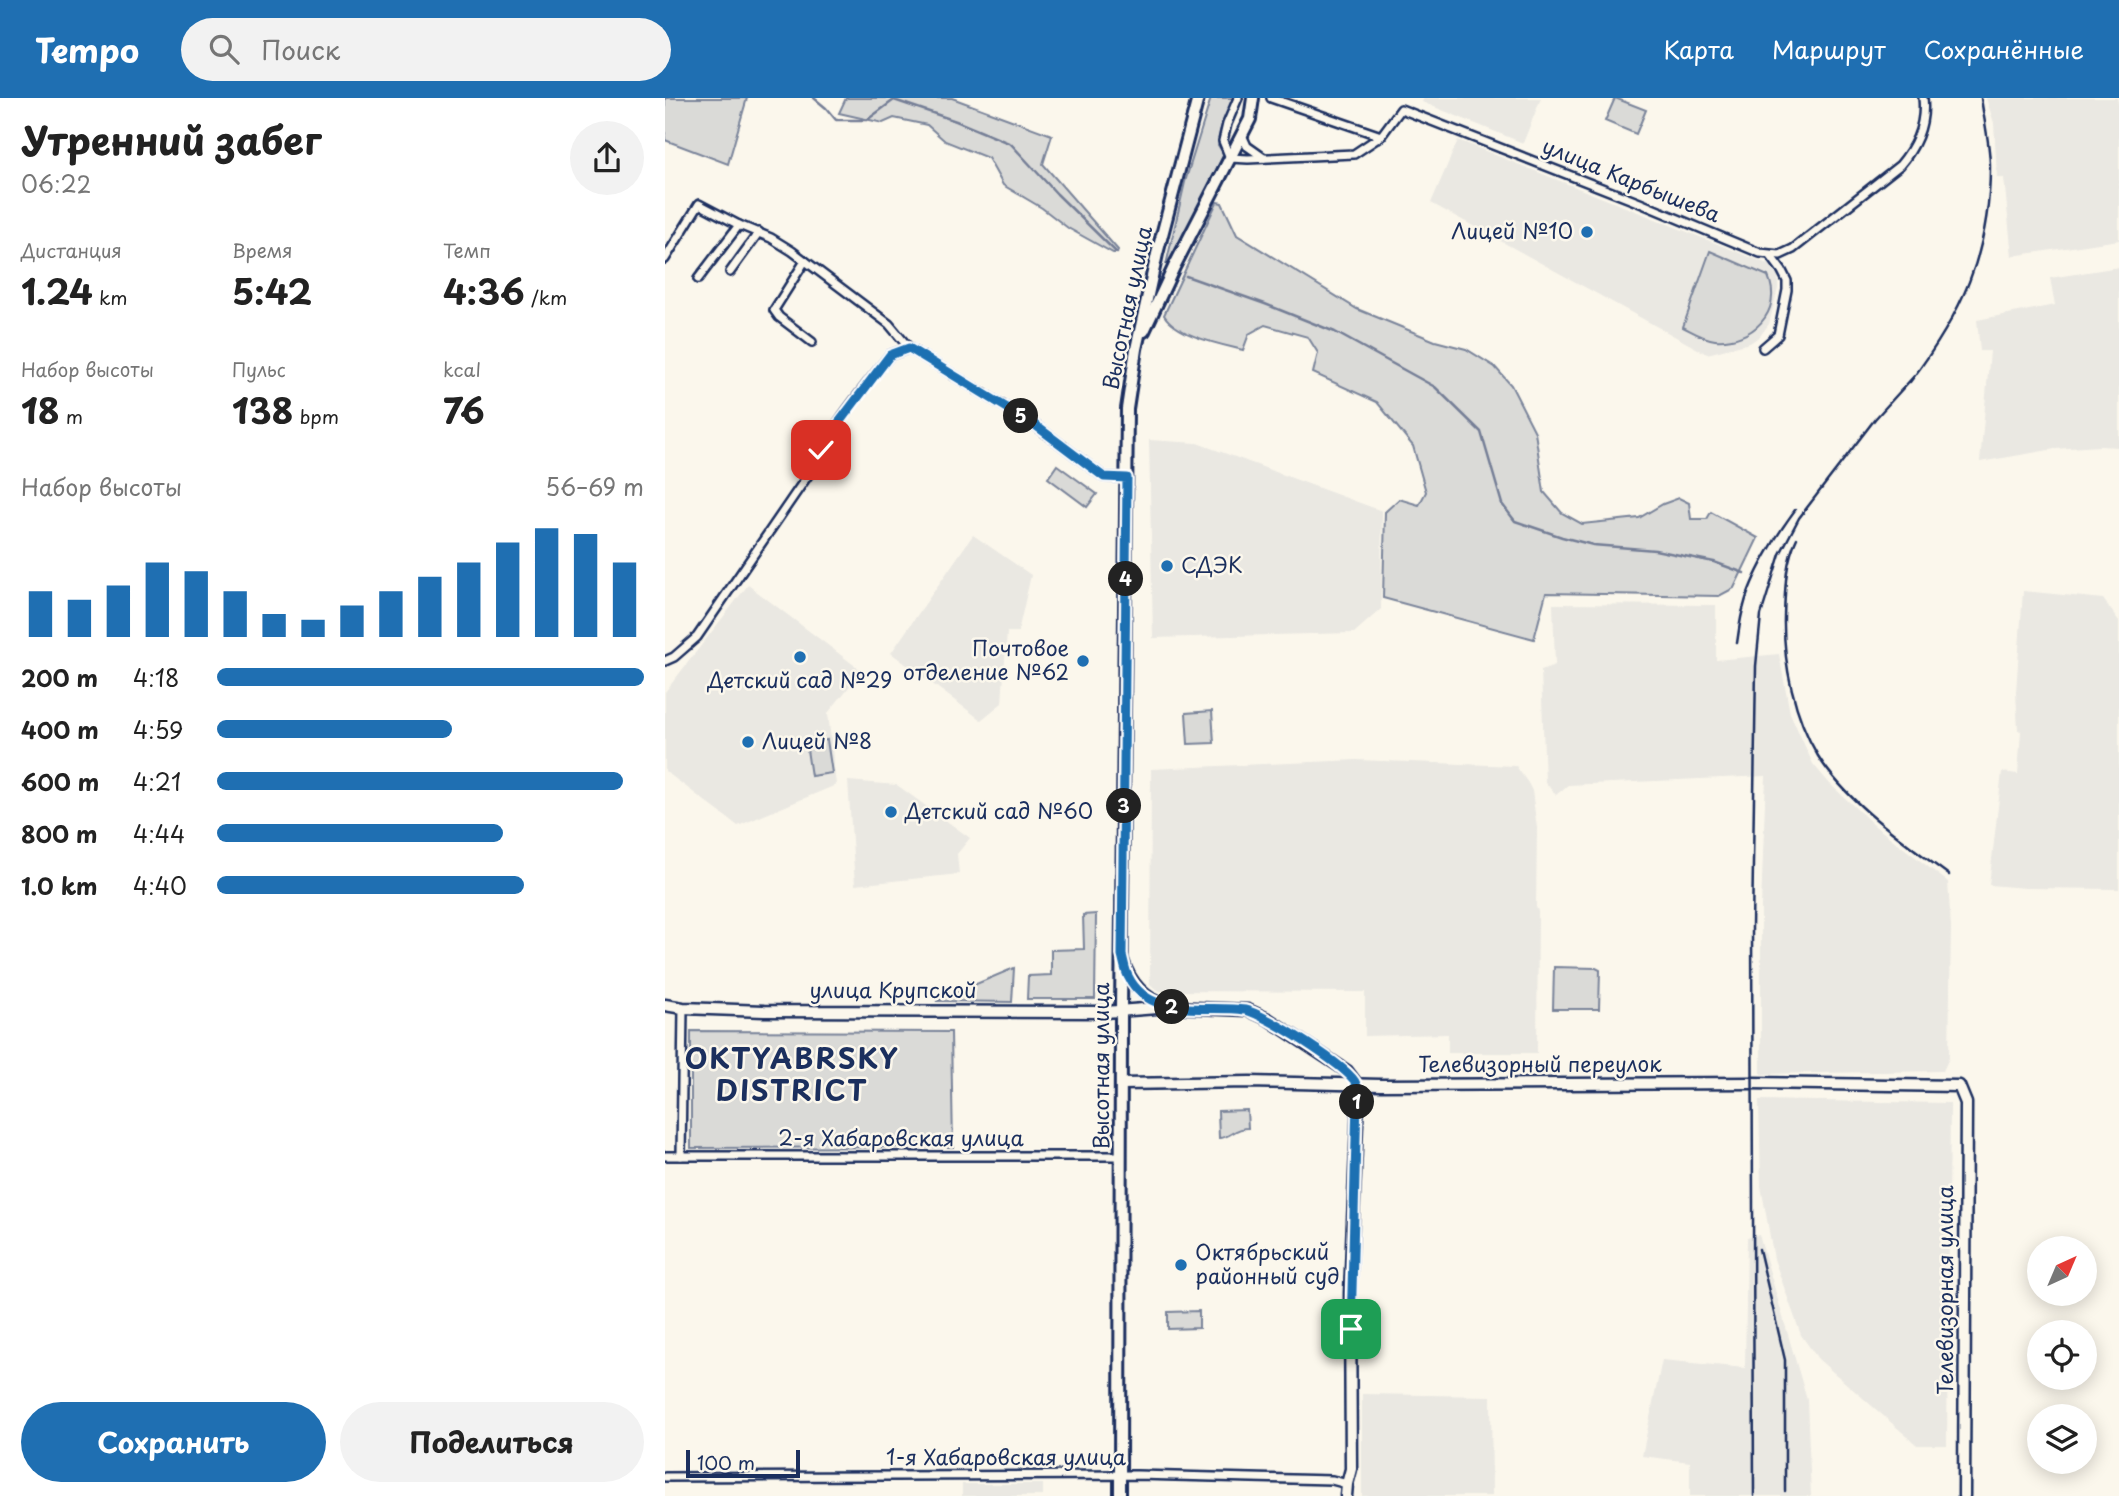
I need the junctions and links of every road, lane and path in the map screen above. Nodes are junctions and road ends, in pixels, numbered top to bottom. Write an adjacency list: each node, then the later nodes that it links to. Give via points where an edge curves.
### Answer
1 (1191, 98): 7 (main road)
2 (1198, 98): 7 (main road, Высотная улица)
3 (1238, 98): 10 (street, via 1223,141)
4 (1253, 98): 8 (main road)
5 (1271, 98): 9 (street)
6 (1923, 98): 14 (street, via 1923,123 1901,165 1793,249)
7 (1192, 117): 22 (main road, Высотная улица)
8 (1242, 135): 10 (main road); 11 (street, via 1247,146)
9 (1381, 136): 11 (street, via 1354,154); 14 (street, улица Карбышева, via 1401,109)
10 (1230, 158): 11 (street); 22 (main road)
11 (1264, 158)
12 (739, 225): 13 (street); 15 (street, via 699,204); 18 (street)
13 (759, 232): 16 (street); 17 (street)
14 (1770, 255): 21 (street, via 1788,286 1778,335)
15 (665, 259)
16 (805, 261): 19 (street, via 774,310); 20 (street, via 889,324)
17 (730, 272)
18 (698, 279)
19 (812, 342)
20 (909, 348): 23 (street, via 1035,425 1104,477); 24 (street, via 890,355 837,425 815,466 697,637)
21 (1763, 348)
22 (1136, 349): 23 (main road, Высотная улица, via 1128,409)
23 (1127, 478): 25 (main road, Высотная улица)
24 (665, 661)
25 (1122, 955): 27 (street, via 1133,984 1150,1000); 29 (main road, Высотная улица)
26 (665, 1004): 28 (street, улица Крупской)
27 (1170, 1007): 29 (street, улица Крупской); 30 (street, улица Крупской, via 1258,1014 1347,1071)
28 (683, 1008): 29 (street, улица Крупской); 34 (street)
29 (1121, 1011): 31 (main road, Высотная улица)
30 (1356, 1083): 31 (street, Телевизорный переулок); 32 (street, Телевизорный переулок); 38 (street, via 1351,1469)
31 (1121, 1084): 35 (main road, Высотная улица)
32 (1959, 1086): 41 (street, Телевизорная улица, via 1966,1103)
33 (665, 1156): 34 (street, 2-я Хабаровская улица)
34 (681, 1156): 35 (street, 2-я Хабаровская улица)
35 (1121, 1156): 36 (main road, Высотная улица)
36 (1121, 1476): 37 (street, 1-я Хабаровская улица); 38 (street, 1-я Хабаровская улица, via 1332,1479); 39 (main road, Высотная улица)
37 (665, 1477)
38 (1347, 1484): 40 (street)
39 (1120, 1496)
40 (1346, 1496)
41 (1964, 1496)

